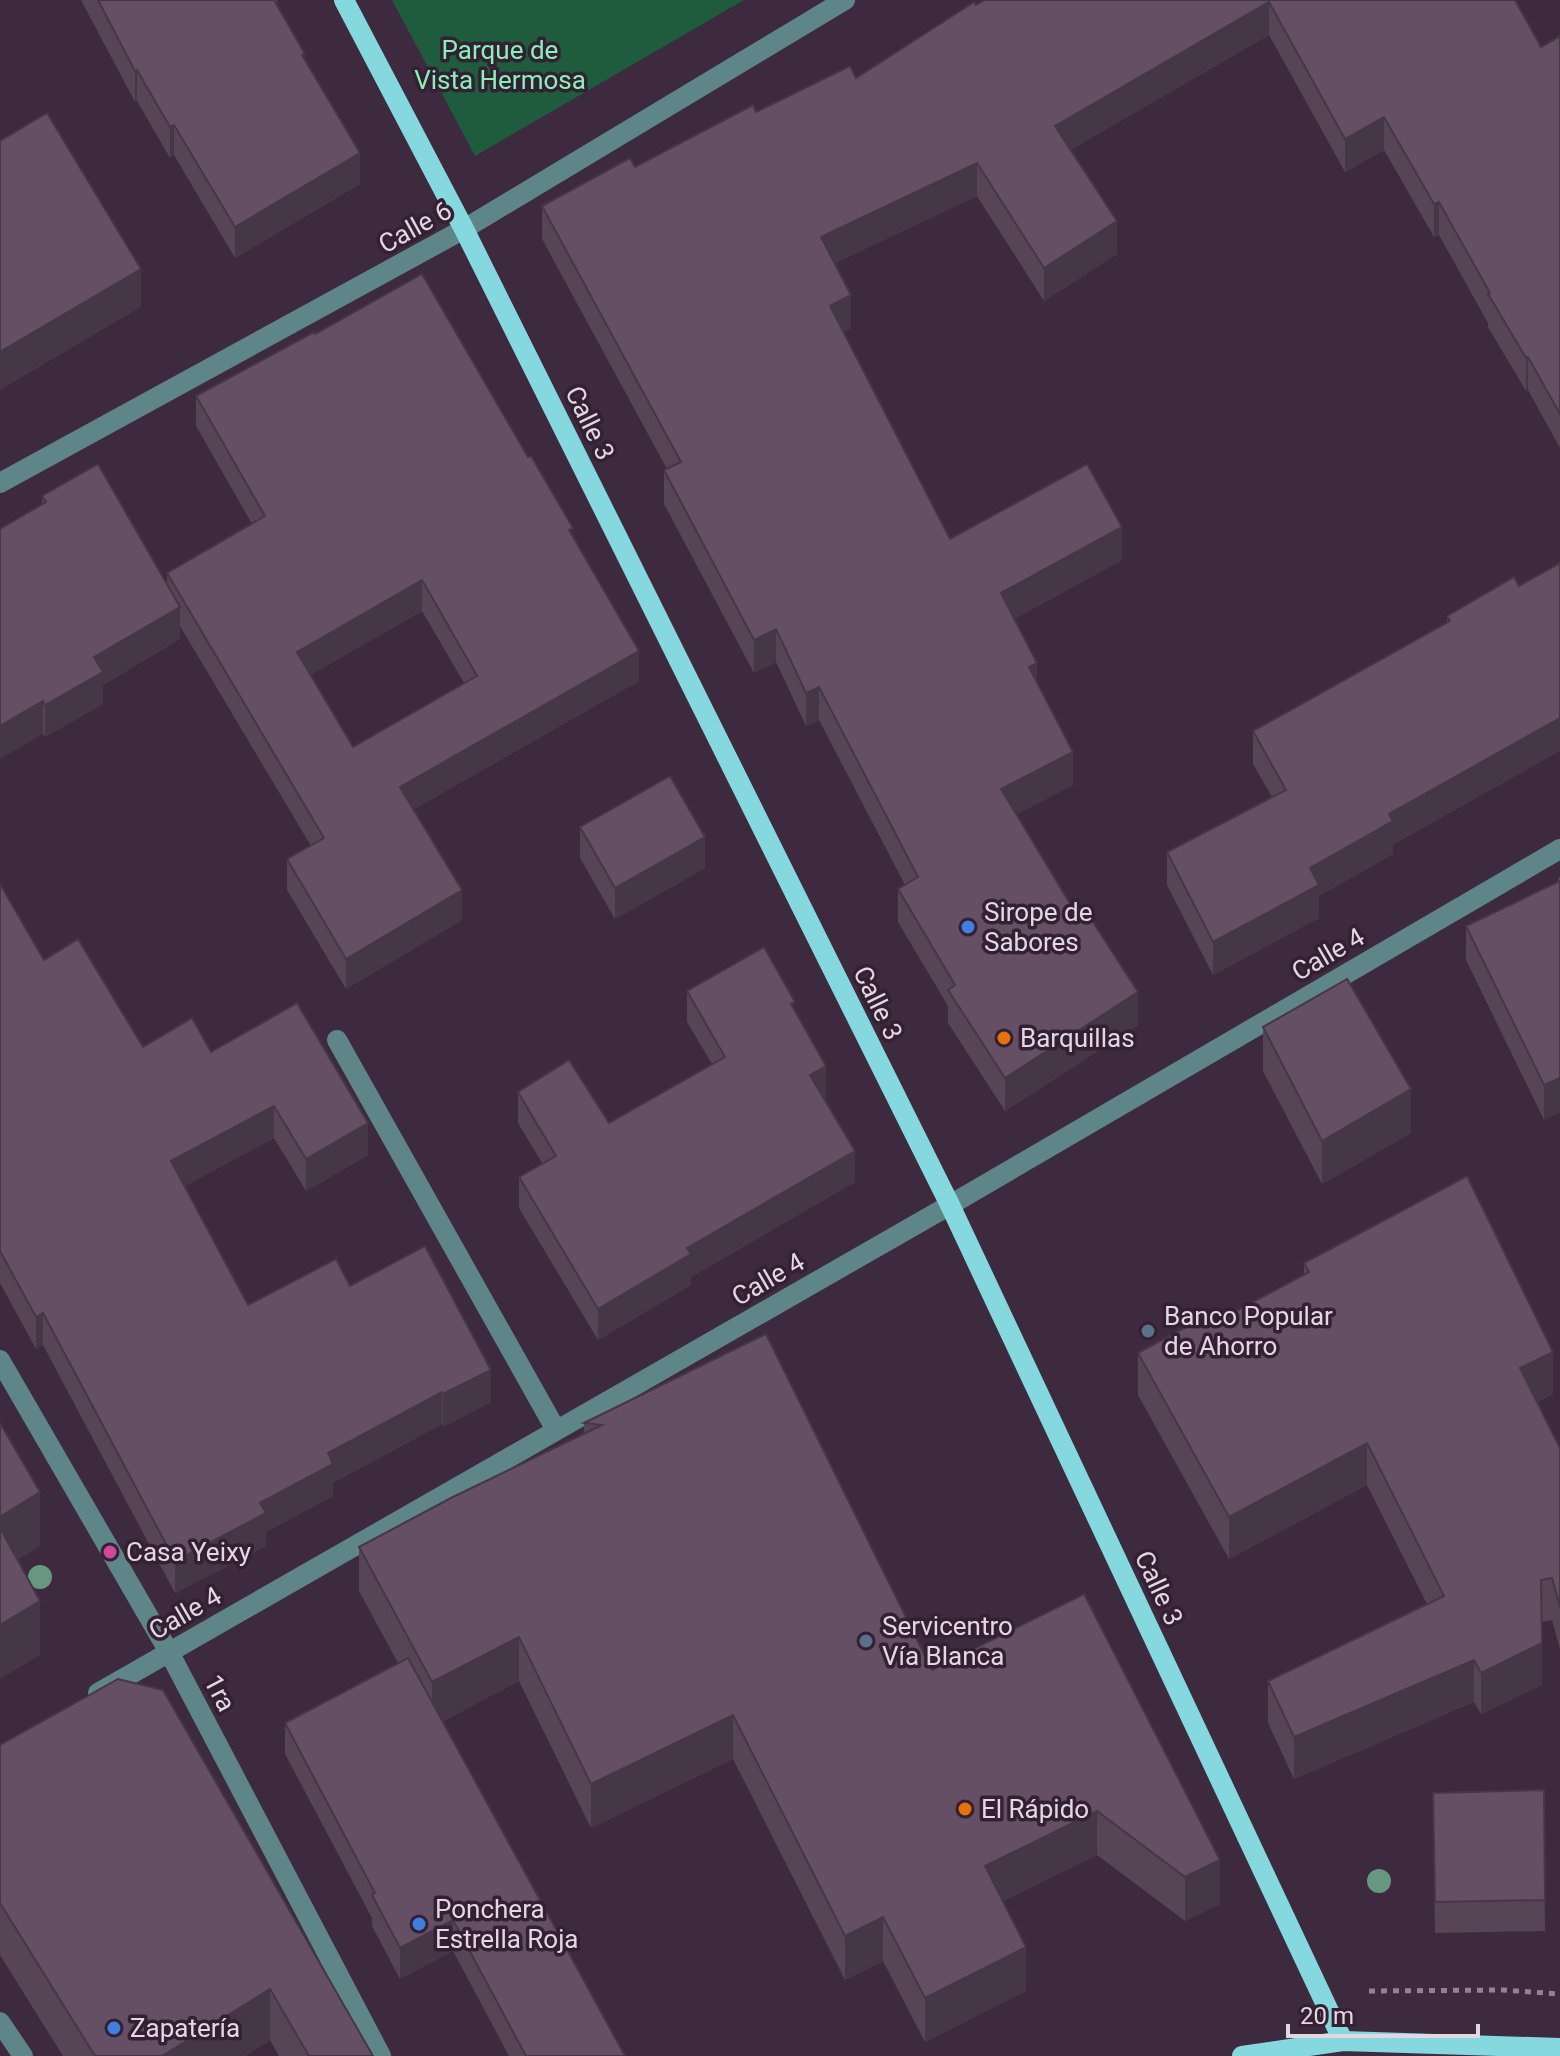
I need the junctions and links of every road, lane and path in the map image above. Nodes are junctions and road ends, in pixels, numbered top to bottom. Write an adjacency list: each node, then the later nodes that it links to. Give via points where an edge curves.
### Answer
1 (344, 0): 3 (main road, Calle 3)
2 (845, 0): 3 (street, Calle 6)
3 (464, 229): 4 (street, Calle 6); 7 (main road, Calle 3)
4 (0, 483)
5 (1560, 849): 7 (street, Calle 4)
6 (337, 1040): 9 (street)
7 (950, 1205): 9 (street, Calle 4); 12 (main road, Calle 3)
8 (0, 1360): 10 (street, 1ra)
9 (556, 1430): 10 (street, Calle 4)
10 (169, 1652): 11 (street, Calle 4); 18 (street, 1ra)
11 (78, 1705)
12 (1320, 1991): 13 (path); 15 (main road, Calle 3)
13 (1560, 1994)
14 (0, 2022): 17 (street)
15 (1343, 2041): 16 (main road); 19 (main road)
16 (1560, 2048)
17 (23, 2056)
18 (381, 2056)
19 (1242, 2056)

